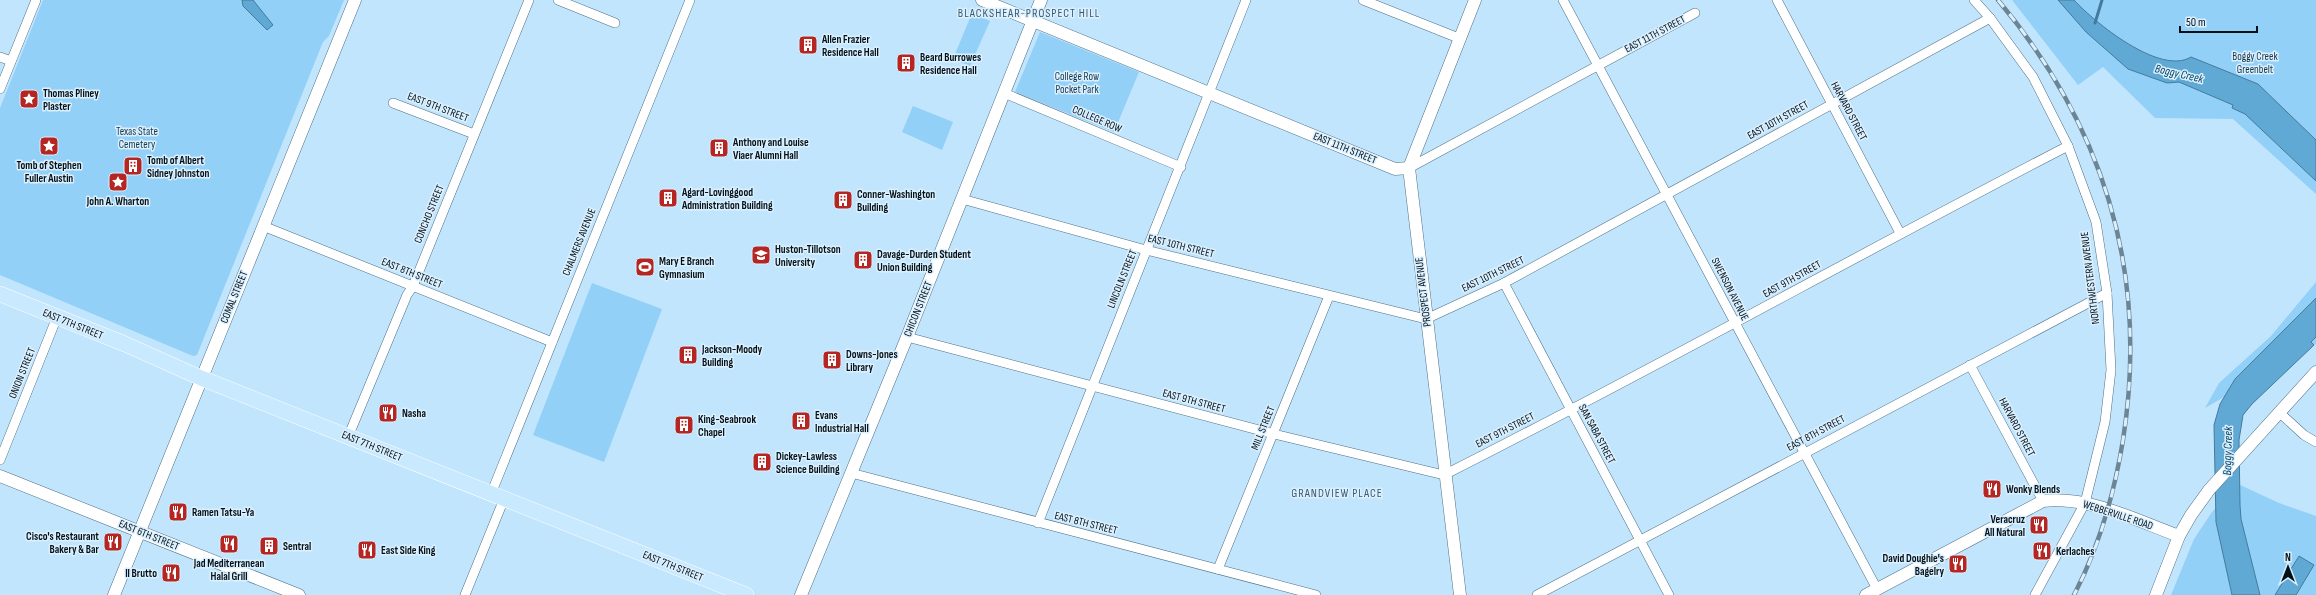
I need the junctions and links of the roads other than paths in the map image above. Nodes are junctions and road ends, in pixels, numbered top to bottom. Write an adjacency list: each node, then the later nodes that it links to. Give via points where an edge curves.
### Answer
1 (36, 0): 20 (street)
2 (355, 0): 33 (street, COMAL STREET)
3 (530, 0): 27 (street, CONCHO STREET)
4 (558, 0): 17 (street)
5 (690, 0): 45 (street, CHALMERS AVENUE)
6 (982, 0): 16 (street, EAST 11TH STREET)
7 (1041, 0): 16 (street, CHICON STREET)
8 (1246, 0): 24 (street, LINCOLN STREET)
9 (1363, 0): 18 (street)
10 (1475, 0): 18 (street, PROSPECT AVENUE)
11 (1563, 0): 21 (street, SWENSON AVENUE)
12 (1777, 0): 26 (street, HARVARD STREET)
13 (1974, 0): 15 (street, NORTHWESTERN AVENUE)
14 (1695, 13): 21 (street, EAST 11TH STREET)
15 (1990, 18): 26 (street, EAST 10TH STREET); 28 (street, NORTHWESTERN AVENUE, via 2033,77)
16 (1032, 21): 23 (street, CHICON STREET); 24 (street, EAST 11TH STREET)
17 (614, 23)
18 (1460, 40): 30 (street, PROSPECT AVENUE)
19 (0, 57): 20 (street)
20 (11, 62): 22 (street)
21 (1597, 65): 30 (street, EAST 11TH STREET); 31 (street, SWENSON AVENUE)
22 (0, 90)
23 (1004, 93): 29 (street, COLLEGE ROW); 32 (street, CHICON STREET)
24 (1209, 93): 29 (street, LINCOLN STREET); 30 (street, EAST 11TH STREET, via 1395,168)
25 (393, 102): 27 (street, EAST 9TH STREET)
26 (1831, 104): 31 (street, EAST 10TH STREET); 34 (street, HARVARD STREET)
27 (474, 134): 37 (street, CONCHO STREET)
28 (2068, 146): 34 (street, EAST 9TH STREET); 38 (street, NORTHWESTERN AVENUE, via 2096,222)
29 (1181, 168): 35 (street, LINCOLN STREET)
30 (1409, 168): 42 (street, PROSPECT AVENUE)
31 (1668, 194): 36 (street, EAST 10TH STREET); 43 (street, SWENSON AVENUE)
32 (962, 199): 35 (street, EAST 10TH STREET); 44 (street, CHICON STREET)
33 (263, 226): 37 (street, EAST 8TH STREET); 48 (street, COMAL STREET)
34 (1900, 233): 43 (street, EAST 9TH STREET)
35 (1146, 250): 40 (street, EAST 10TH STREET); 49 (street, LINCOLN STREET)
36 (1504, 283): 42 (street, EAST 10TH STREET); 50 (street, SAN SABA STREET)
37 (413, 286): 45 (street, EAST 8TH STREET); 53 (street, CONCHO STREET, via 406,295)
38 (2107, 293): 46 (street, EAST 8TH STREET); 62 (street, NORTHWESTERN AVENUE, via 2111,370 2105,422)
39 (0, 294): 41 (main road, EAST 7TH STREET)
40 (1329, 296): 42 (street, EAST 10TH STREET); 52 (street, MILL STREET)
41 (58, 318): 48 (main road, EAST 7TH STREET); 56 (street, ONION STREET)
42 (1426, 319): 58 (street, PROSPECT AVENUE)
43 (1735, 324): 50 (street, EAST 9TH STREET); 55 (street, SWENSON AVENUE)
44 (907, 337): 49 (street, EAST 9TH STREET); 57 (street, CHICON STREET)
45 (552, 342): 60 (street, CHALMERS AVENUE)
46 (1970, 365): 55 (street, EAST 8TH STREET); 61 (street, HARVARD STREET)
47 (2316, 372): 51 (street)
48 (201, 378): 53 (main road, EAST 7TH STREET); 64 (street, COMAL STREET)
49 (1091, 387): 52 (street, EAST 9TH STREET); 63 (street, LINCOLN STREET)
50 (1571, 410): 58 (street, EAST 9TH STREET); 66 (street, SAN SABA STREET)
51 (2280, 413): 54 (street, via 2304,435); 65 (street, via 2215,484 2190,515)
52 (1274, 434): 58 (street, EAST 9TH STREET); 67 (street, MILL STREET)
53 (348, 437): 60 (main road, EAST 7TH STREET)
54 (2316, 442)
55 (1805, 452): 66 (street, EAST 8TH STREET); 68 (street, SWENSON AVENUE)
56 (0, 460)
57 (851, 473): 63 (street, EAST 8TH STREET); 73 (street, CHICON STREET)
58 (1444, 475): 75 (street, PROSPECT AVENUE)
59 (0, 476): 64 (street, EAST 6TH STREET)
60 (498, 496): 71 (street, CHALMERS AVENUE); 72 (main road, EAST 7TH STREET)
61 (2043, 501): 62 (street, WEBBERVILLE ROAD, via 2061,499); 68 (street, WEBBERVILLE ROAD)
62 (2086, 503): 65 (street, WEBBERVILLE ROAD); 79 (street, NORTHWESTERN AVENUE)
63 (1038, 523): 67 (street, EAST 8TH STREET)
64 (140, 531): 69 (street, COMAL STREET); 70 (street, EAST 6TH STREET)
65 (2179, 536): 80 (street)
66 (1639, 540): 76 (street, EAST 8TH STREET); 77 (street, SAN SABA STREET)
67 (1218, 569): 74 (street, EAST 8TH STREET)
68 (1877, 589): 78 (street, WEBBERVILLE ROAD)
69 (114, 595)
70 (299, 595)
71 (465, 595)
72 (746, 595)
73 (801, 595)
74 (1316, 595)
75 (1460, 595)
76 (1538, 595)
77 (1669, 595)
78 (1866, 595)
79 (2035, 595)
80 (2156, 595)

